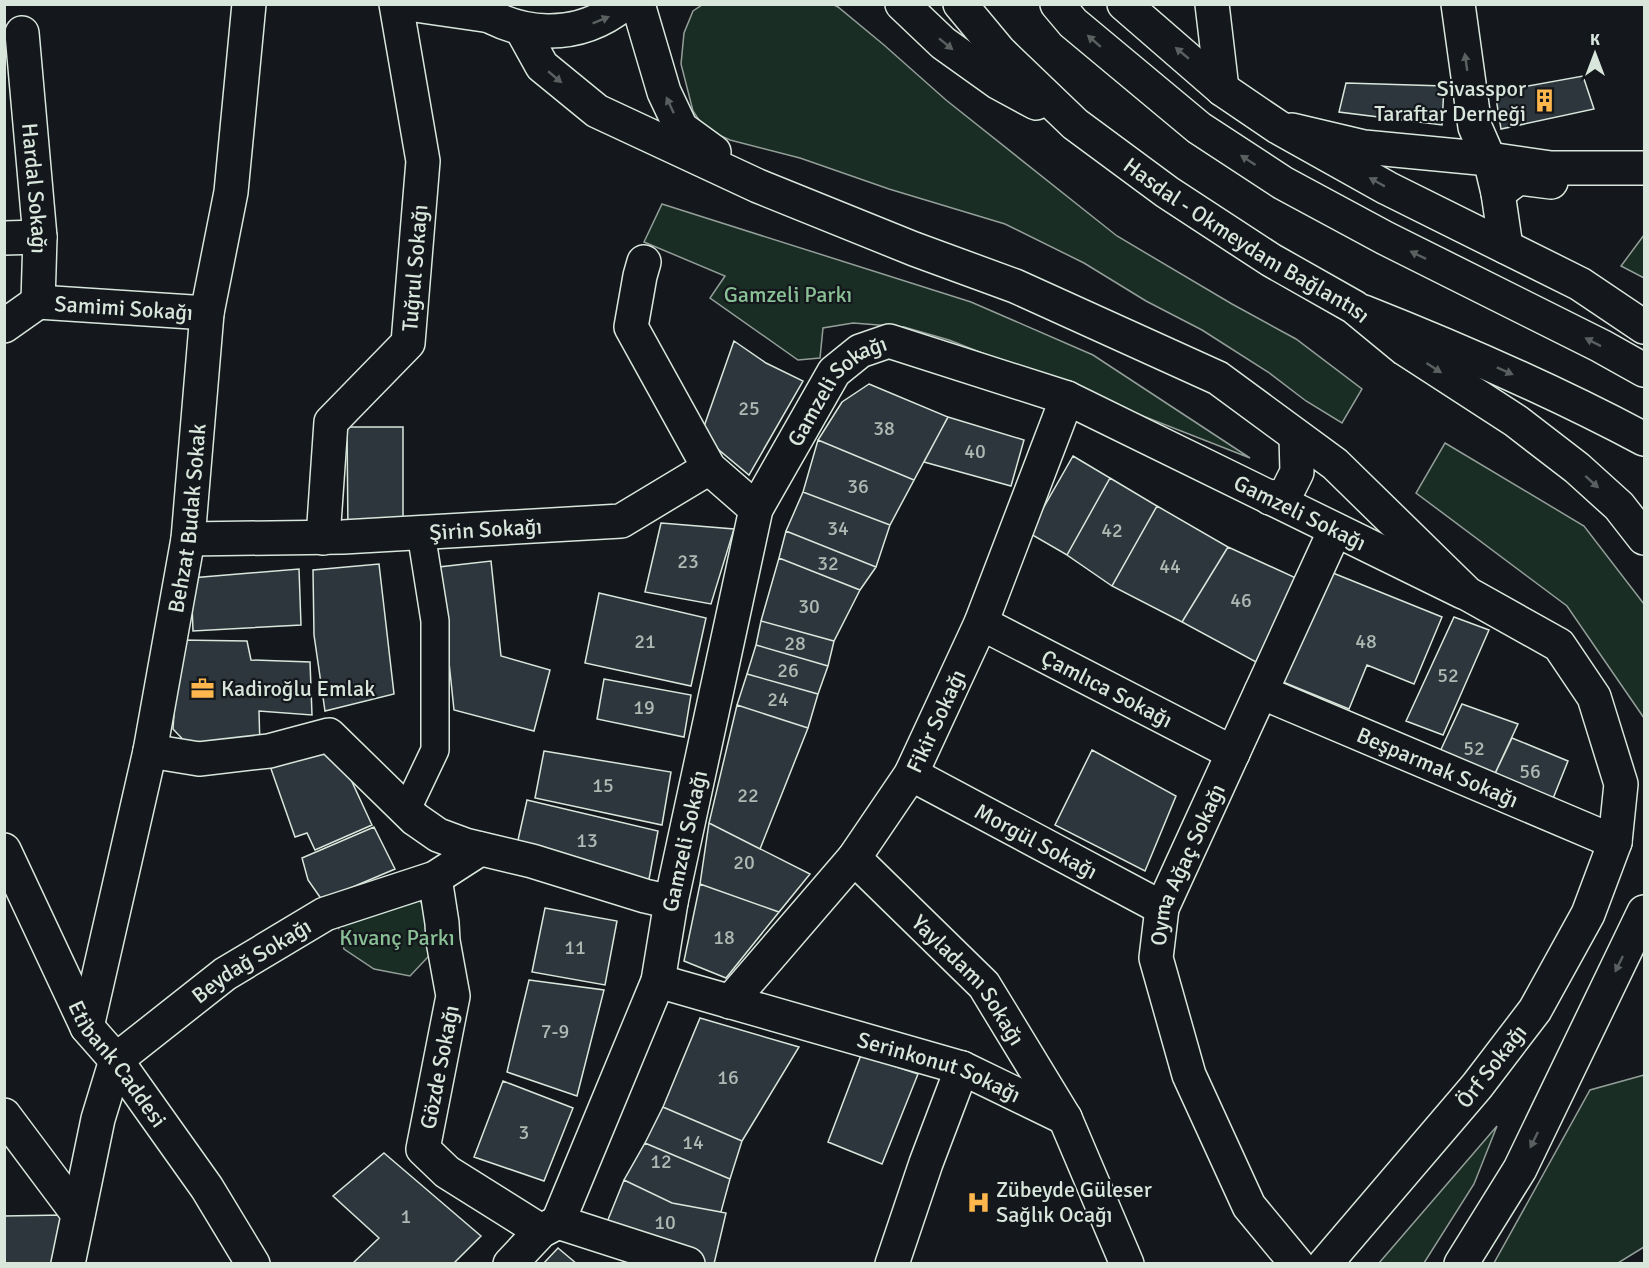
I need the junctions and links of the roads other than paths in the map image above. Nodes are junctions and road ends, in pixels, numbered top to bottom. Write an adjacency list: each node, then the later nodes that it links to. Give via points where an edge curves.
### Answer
1 (249, 4): 30 (main road, Behzat Budak Sokak, via 231,192)
2 (396, 4): 42 (main road, Tuğrul Sokağı, via 423,161 408,343 331,422)
3 (408, 4): 12 (main road)
4 (624, 4): 13 (main road, one-way to 4, via 576,29 608,18)
5 (638, 4): 20 (main road, one-way to 5, via 681,128 664,92)
6 (902, 4): 16 (main road, one-way to 16, via 944,43 999,83)
7 (960, 4): 16 (main road, Hasdal - Okmeydanı Bağlantısı, via 1000,52)
8 (1057, 4): 33 (main road, one-way to 8, via 1283,183 1199,128 1073,23)
9 (1124, 4): 15 (main road, one-way to 9)
10 (1458, 4): 18 (main road, one-way to 10, via 1475,127)
11 (1213, 5): 15 (main road)
12 (477, 10): 13 (main road)
13 (522, 30): 20 (main road, one-way to 20, via 542,66 597,111)
14 (22, 33): 23 (main road, Hardal Sokağı)
15 (1222, 89): 17 (main road)
16 (1075, 124): 29 (main road, Hasdal - Okmeydanı Bağlantısı, via 1167,192)
17 (1278, 127): 18 (main road, via 1364,147); 24 (main road, one-way to 17, via 1387,188)
18 (1489, 159): 19 (main road, via 1551,168); 21 (main road)
19 (1644, 173): 21 (main road, via 1584,187 1518,178)
20 (758, 186): 35 (main road, via 1015,286 1218,378)
21 (1498, 193): 24 (main road)
22 (4, 237): 23 (main road)
23 (40, 237): 27 (main road, Hardal Sokağı)
24 (1506, 247): 26 (main road)
25 (644, 262): 37 (main road, via 631,327)
26 (1580, 284): 28 (main road); 32 (main road)
27 (39, 302): 30 (main road, Samimi Sokağı); 31 (main road)
28 (1644, 304)
29 (1354, 308): 36 (main road, Hasdal - Okmeydanı Bağlantısı, one-way to 36, via 1452,347 1578,404); 43 (main road, one-way to 43, via 1405,349 1516,421 1577,468 1619,506)
30 (207, 313): 44 (main road, Behzat Budak Sokak)
31 (4, 326)
32 (1644, 327)
33 (1644, 370)
34 (1067, 398): 38 (main road, Gamzeli Sokağı); 39 (main road, Gamzeli Sokağı, via 889,341 860,351 834,372); 46 (main road, Fikir Sokağı)
35 (1296, 436): 38 (main road, via 1297,472 1286,494); 45 (main road, via 1335,464)
36 (1644, 439)
37 (709, 468): 39 (main road); 41 (main road, Şirin Sokağı, via 621,521)
38 (1270, 498): 40 (main road, Gamzeli Sokağı)
39 (756, 509): 57 (main road, Gamzeli Sokağı)
40 (1335, 530): 45 (main road, Gamzeli Sokağı); 47 (main road, Oyma Ağaç Sokağı)
41 (421, 533): 42 (main road, Şirin Sokağı); 51 (street, via 435,621 435,750)
42 (323, 538): 44 (main road, Şirin Sokağı)
43 (1644, 538)
44 (188, 539): 48 (main road, Behzat Budak Sokak)
45 (1468, 594): 52 (main road, Gamzeli Sokağı, via 1559,645 1594,697 1621,784)
46 (981, 623): 49 (main road, Çamlıca Sokağı); 50 (main road, Fikir Sokağı)
47 (1261, 692): 49 (main road, Oyma Ağaç Sokağı); 52 (main road, Beşparmak Sokağı)
48 (150, 751): 51 (main road, via 199,759 269,751 329,735); 62 (main road, Behzat Budak Sokak)
49 (1233, 753): 58 (main road, Oyma Ağaç Sokağı)
50 (911, 774): 55 (main road, Fikir Sokağı); 58 (main road, Morgül Sokağı)
51 (406, 811): 53 (main road, via 438,835)
52 (1615, 842): 76 (main road, Örf Sokağı, via 1588,914 1535,1010 1477,1086)
53 (480, 849): 56 (main road, Beydağ Sokağı); 57 (main road)
54 (4, 850): 62 (main road, Etibank Caddesi)
55 (854, 858): 61 (main road, Fikir Sokağı); 66 (main road, Yayladamı Sokağı, via 984,985)
56 (435, 878): 63 (main road, Beydağ Sokağı, via 325,914 225,974); 68 (main road, Gözde Sokağı, via 453,996 423,1149 447,1172)
57 (671, 902): 60 (main road, Gamzeli Sokağı)
58 (1162, 908): 75 (main road, Oyma Ağaç Sokağı, via 1156,958 1189,1075 1249,1206)
59 (1644, 912): 77 (main road, one-way to 77, via 1520,1168)
60 (658, 981): 61 (main road, Serinkonut Sokağı); 68 (main road, Gamzeli Sokağı)
61 (730, 1002): 64 (main road, Serinkonut Sokağı)
62 (87, 1027): 63 (main road, Etibank Caddesi)
63 (116, 1060): 67 (main road, via 98,1119); 70 (main road, Etibank Caddesi, via 207,1188)
64 (962, 1068): 66 (main road, Serinkonut Sokağı); 73 (main road)
65 (4, 1115): 67 (main road)
66 (1065, 1118): 74 (main road)
67 (78, 1214): 69 (main road)
68 (550, 1226): 71 (main road, Gamzeli Sokağı); 72 (main road)
69 (68, 1263)
70 (253, 1263)
71 (510, 1263)
72 (688, 1263)
73 (892, 1263)
74 (1127, 1263)
75 (1297, 1263)
76 (1325, 1263)
77 (1461, 1263)

